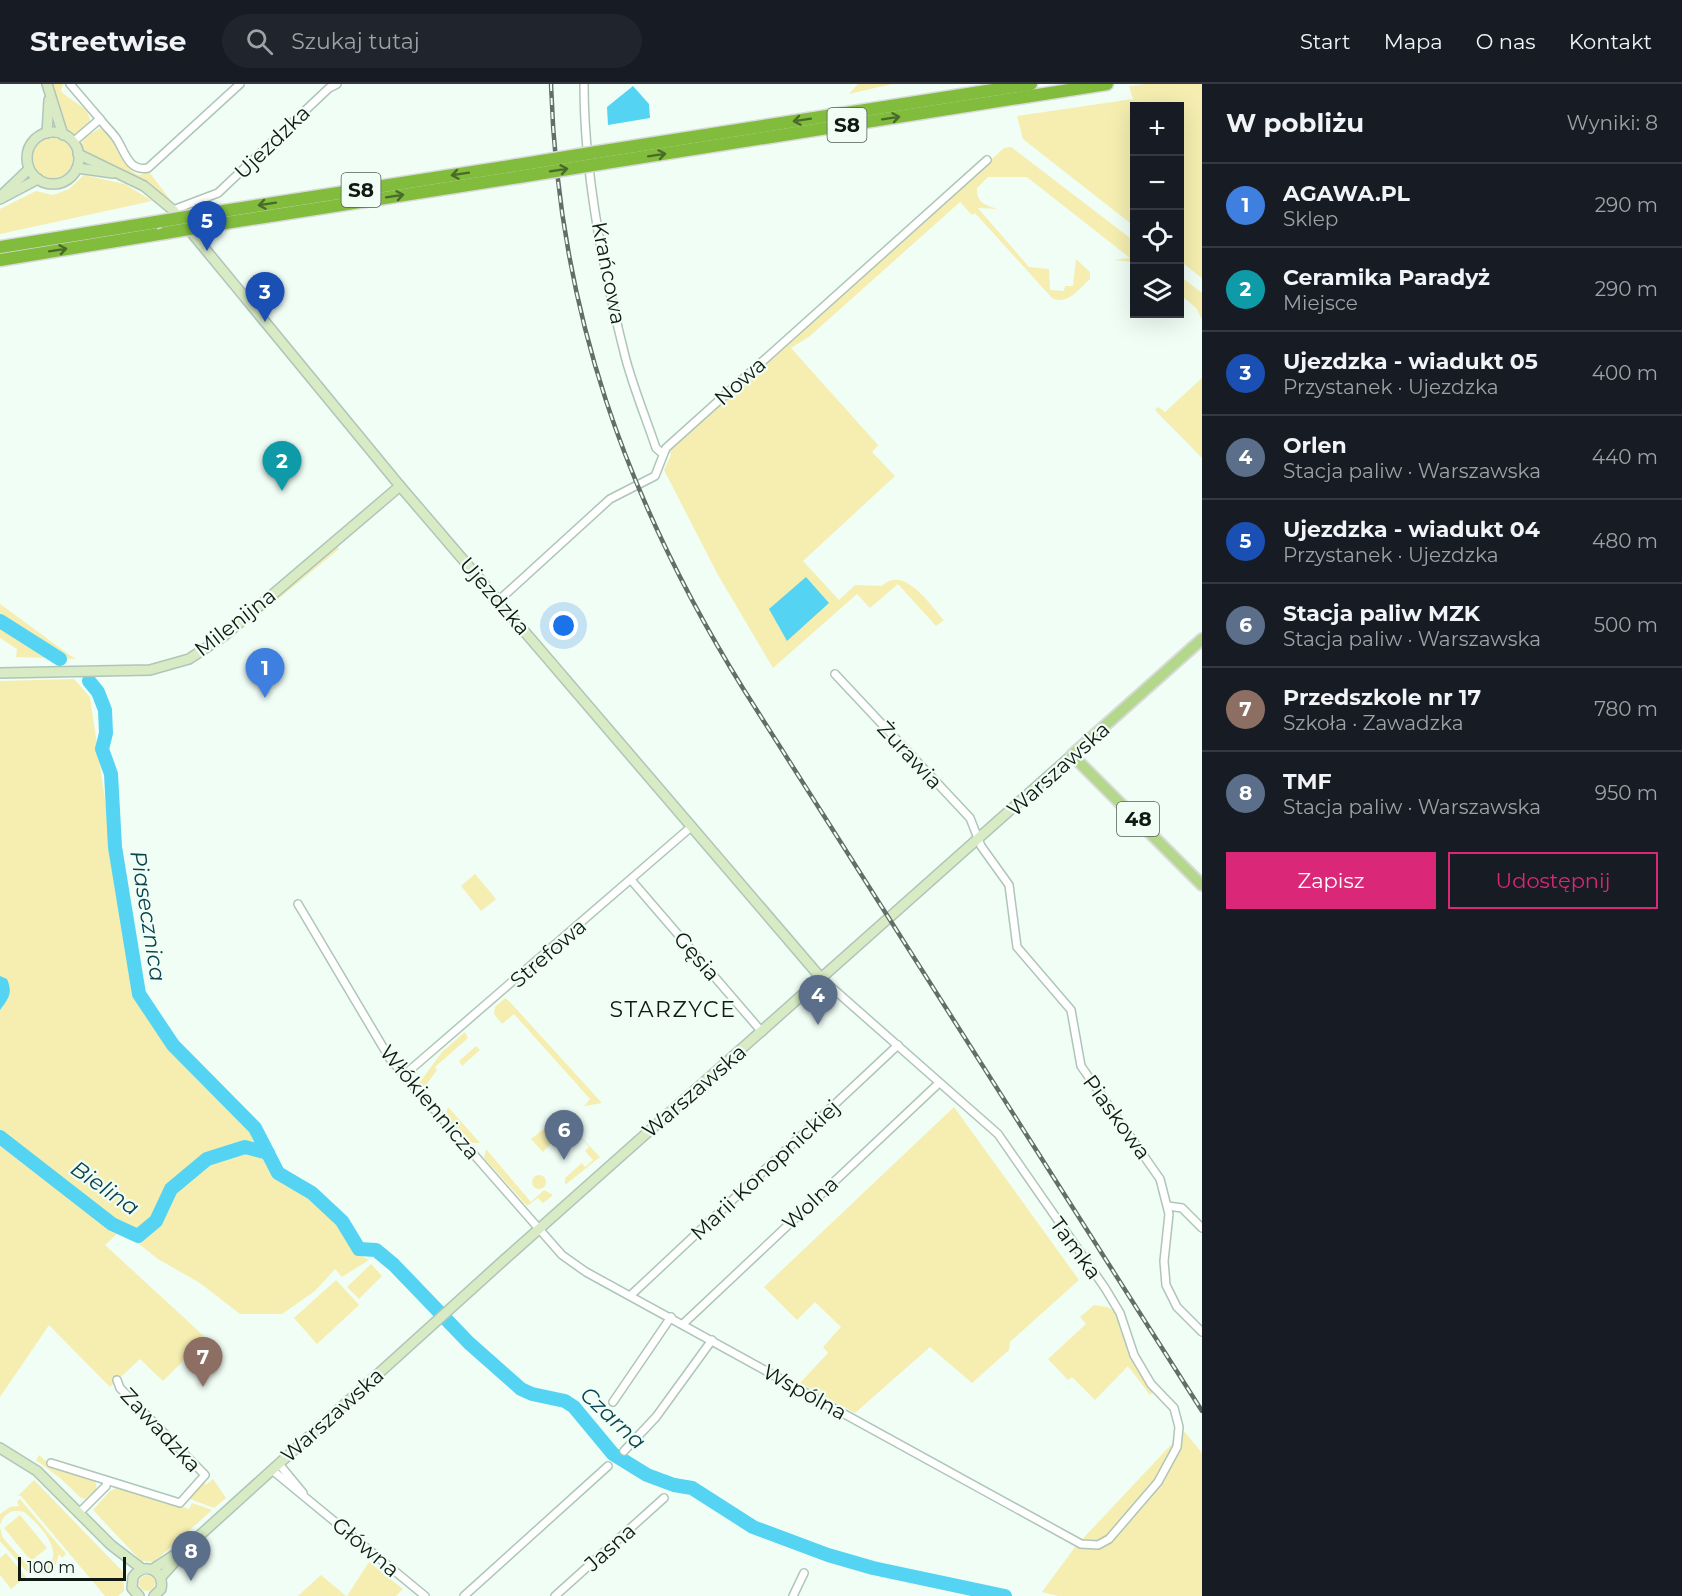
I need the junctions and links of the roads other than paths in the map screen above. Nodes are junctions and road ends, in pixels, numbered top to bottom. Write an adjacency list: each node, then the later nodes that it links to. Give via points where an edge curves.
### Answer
1 (70, 84): 8 (street)
2 (240, 84): 8 (street, via 154,165 142,169 132,165)
3 (337, 84): 21 (street, Ujezdzka, via 218,194)
4 (584, 84): 24 (street, Krańcowa, via 598,221 625,358 656,448)
5 (1031, 84): 13 (highway, S8, one-way to 13)
6 (1107, 84): 13 (highway, S8, one-way to 6)
7 (47, 86): 9 (main road); 10 (main road)
8 (100, 119): 11 (street)
9 (46, 134): 10 (main road); 16 (main road, via 30,147)
10 (63, 135): 11 (main road)
11 (73, 142): 12 (main road)
12 (78, 154): 15 (main road); 18 (main road, Ujezdzka)
13 (598, 158): 17 (highway, S8, bridge)
14 (987, 160): 24 (street, Nowa)
15 (77, 168): 18 (main road, Ujezdzka); 19 (main road, via 60,183 48,184)
16 (29, 169): 19 (main road); 20 (main road)
17 (518, 171): 22 (highway, S8, one-way to 22, bridge, via 204,214); 23 (highway, S8, one-way to 17, bridge)
18 (129, 178): 21 (main road, Ujezdzka)
19 (38, 179): 20 (main road)
20 (0, 198)
21 (173, 210): 25 (main road, Ujezdzka)
22 (0, 247)
23 (0, 260)
24 (663, 454): 26 (street, Nowa, via 655,476 610,499)
25 (400, 486): 26 (main road, Ujezdzka); 28 (main road, Milenijna, via 224,636 189,658 150,670)
26 (498, 601): 31 (main road, Ujezdzka)
27 (1202, 639): 30 (main road, Warszawska)
28 (0, 673)
29 (835, 674): 32 (street, Żurawia, via 970,818)
30 (1072, 756): 32 (main road, Warszawska); 34 (main road, 48)
31 (691, 827): 33 (street, Strefowa); 36 (main road, Ujezdzka)
32 (978, 840): 36 (main road, Warszawska); 41 (street, Piaskowa, via 1009,885 1017,947 1071,1010 1081,1066 1152,1165)
33 (632, 881): 37 (street, Gęsia); 39 (street, Strefowa)
34 (1202, 885)
35 (298, 904): 39 (street, Włókiennicza)
36 (821, 978): 37 (main road, Warszawska); 38 (street, Tamka)
37 (762, 1032): 43 (main road, Warszawska)
38 (898, 1045): 40 (street, Tamka); 44 (street, Marii Konopnickiej)
39 (404, 1076): 43 (street, Włókiennicza)
40 (938, 1084): 46 (street, Wolna); 59 (street, Tamka, via 998,1134 1109,1294 1150,1384 1174,1408 1178,1418 1177,1447 1158,1482 1109,1539 1098,1545)
41 (1168, 1206): 42 (street, via 1182,1208); 47 (street, Piaskowa, via 1166,1285 1177,1307)
42 (1202, 1228)
43 (539, 1229): 44 (street, Wspólna, via 570,1261); 55 (main road, Warszawska)
44 (631, 1295): 45 (street, Wspólna)
45 (671, 1317): 46 (street, Wspólna); 50 (street)
46 (683, 1324): 48 (street, Wspólna)
47 (1202, 1332)
48 (712, 1340): 52 (street, via 649,1426); 59 (street, Wspólna)
49 (117, 1380): 56 (street, Zawadzka, via 120,1388 205,1475 180,1503)
50 (613, 1402)
51 (0, 1448): 58 (main road, via 37,1471)
52 (624, 1451)
53 (51, 1463): 56 (street, Zawadzka)
54 (608, 1466): 71 (street)
55 (275, 1467): 61 (main road, Warszawska); 70 (street, Główna)
56 (107, 1481): 58 (street)
57 (664, 1498): 72 (street, Jasna)
58 (80, 1512): 60 (main road)
59 (1081, 1544)
60 (111, 1545): 62 (main road); 65 (main road)
61 (188, 1546): 63 (main road, Warszawska); 66 (main road, Warszawska)
62 (141, 1569): 63 (main road); 65 (main road)
63 (153, 1569): 66 (main road)
64 (804, 1573): 73 (street)
65 (133, 1576): 67 (main road)
66 (161, 1577): 68 (main road)
67 (130, 1592): 69 (main road)
68 (159, 1594)
69 (139, 1596)
70 (425, 1596)
71 (464, 1596)
72 (555, 1596)
73 (793, 1596)

